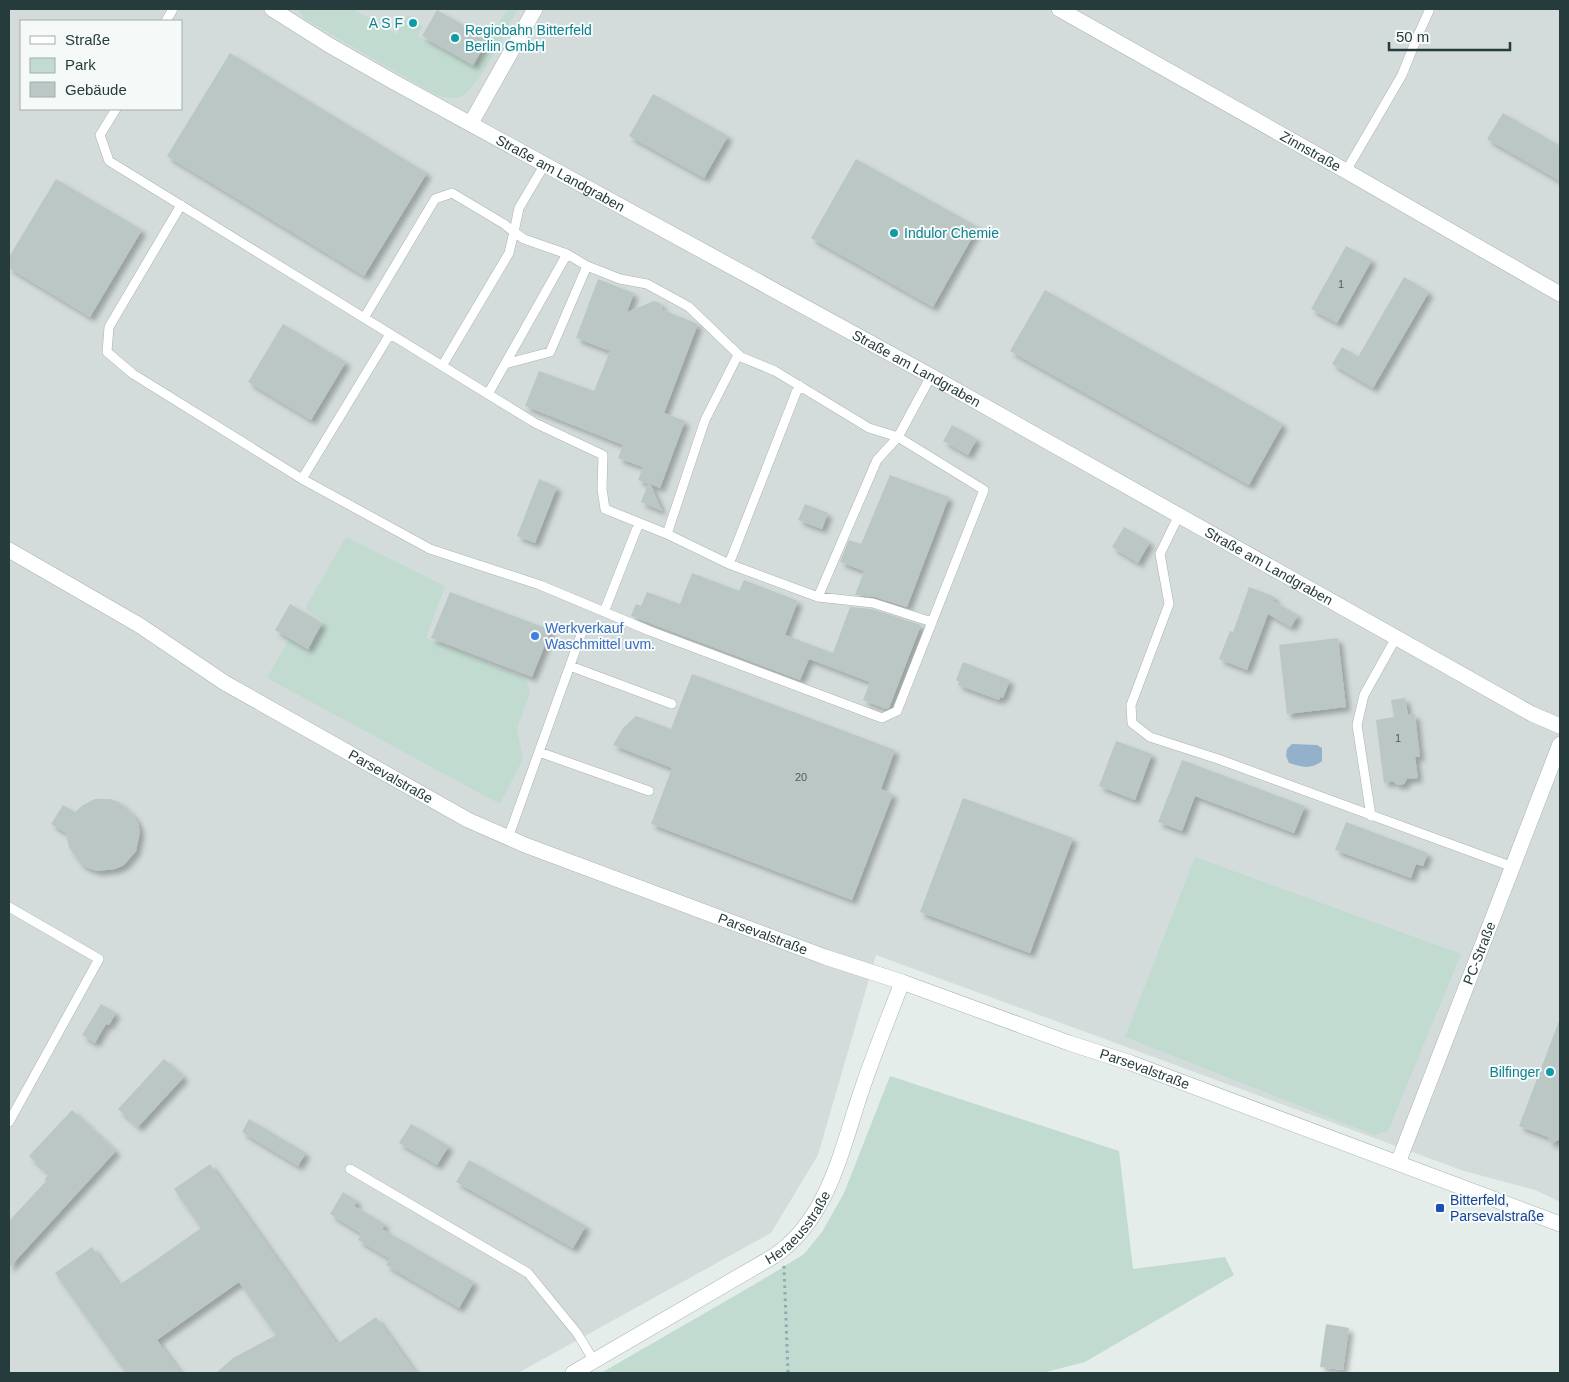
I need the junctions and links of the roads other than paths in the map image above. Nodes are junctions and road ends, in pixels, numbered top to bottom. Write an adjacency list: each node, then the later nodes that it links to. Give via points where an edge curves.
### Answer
1 (173, 9): 6 (lane)
2 (535, 9): 8 (street)
3 (1059, 9): 10 (street, Zinnstraße)
4 (280, 11): 8 (street, Straße am Landgraben, via 338,50)
5 (1429, 12): 10 (lane, via 1402,75)
6 (167, 20)
7 (115, 110): 11 (lane, via 100,136 109,161)
8 (471, 123): 9 (street, Straße am Landgraben)
9 (544, 164): 12 (lane, via 520,208); 21 (street, Straße am Landgraben)
10 (1346, 171): 15 (street, Zinnstraße)
11 (180, 205): 16 (lane); 25 (lane, via 109,327 107,352 133,374)
12 (514, 232): 13 (lane, via 524,239); 16 (lane, via 452,192 435,199); 20 (lane, via 509,253)
13 (567, 254): 14 (lane); 19 (lane)
14 (587, 266): 18 (lane, via 620,279 647,284 689,307); 19 (lane, via 550,352)
15 (1560, 294)
16 (364, 318): 17 (lane)
17 (390, 334): 20 (lane); 25 (lane)
18 (738, 355): 22 (lane); 28 (lane, via 705,420)
19 (505, 364): 23 (lane)
20 (442, 366): 23 (lane)
21 (931, 376): 24 (lane); 26 (street, Straße am Landgraben)
22 (799, 385): 24 (lane, via 869,428); 30 (lane)
23 (488, 394): 27 (lane, via 535,423 603,455 605,509)
24 (898, 437): 31 (lane, via 877,460); 33 (lane, via 984,490)
25 (302, 479): 32 (lane, via 430,549 540,585)
26 (1179, 515): 35 (street, Straße am Landgraben); 42 (lane, via 1160,554 1169,604 1131,705 1132,724 1150,737 1218,758)
27 (639, 523): 28 (lane); 32 (lane)
28 (667, 534): 30 (lane)
29 (9, 550): 43 (street, Parsevalstraße, via 139,625 225,683 444,808)
30 (729, 564): 31 (lane)
31 (818, 597): 33 (lane, via 873,603)
32 (604, 612): 33 (lane, via 882,718 896,712)
33 (932, 622)
34 (582, 632): 36 (lane)
35 (1397, 636): 38 (street, Straße am Landgraben, via 1532,714); 42 (lane, via 1364,695 1357,725)
36 (570, 666): 37 (lane); 40 (lane)
37 (672, 704)
38 (1560, 726)
39 (1560, 744): 44 (street, PC-Straße)
40 (540, 752): 41 (lane); 43 (lane)
41 (650, 791)
42 (1371, 816): 44 (lane)
43 (508, 838): 46 (street, Parsevalstraße, via 825,957)
44 (1513, 867): 48 (street, PC-Straße)
45 (9, 907): 47 (lane, via 100,959)
46 (902, 982): 48 (street, Parsevalstraße); 51 (street, Heraeusstraße, via 826,1193 814,1216 784,1250)
47 (9, 1122)
48 (1398, 1163): 50 (street, Parsevalstraße)
49 (350, 1169): 51 (lane, via 528,1273 577,1333)
50 (1560, 1224)
51 (594, 1361): 52 (street, Heraeusstraße)
52 (573, 1373)

